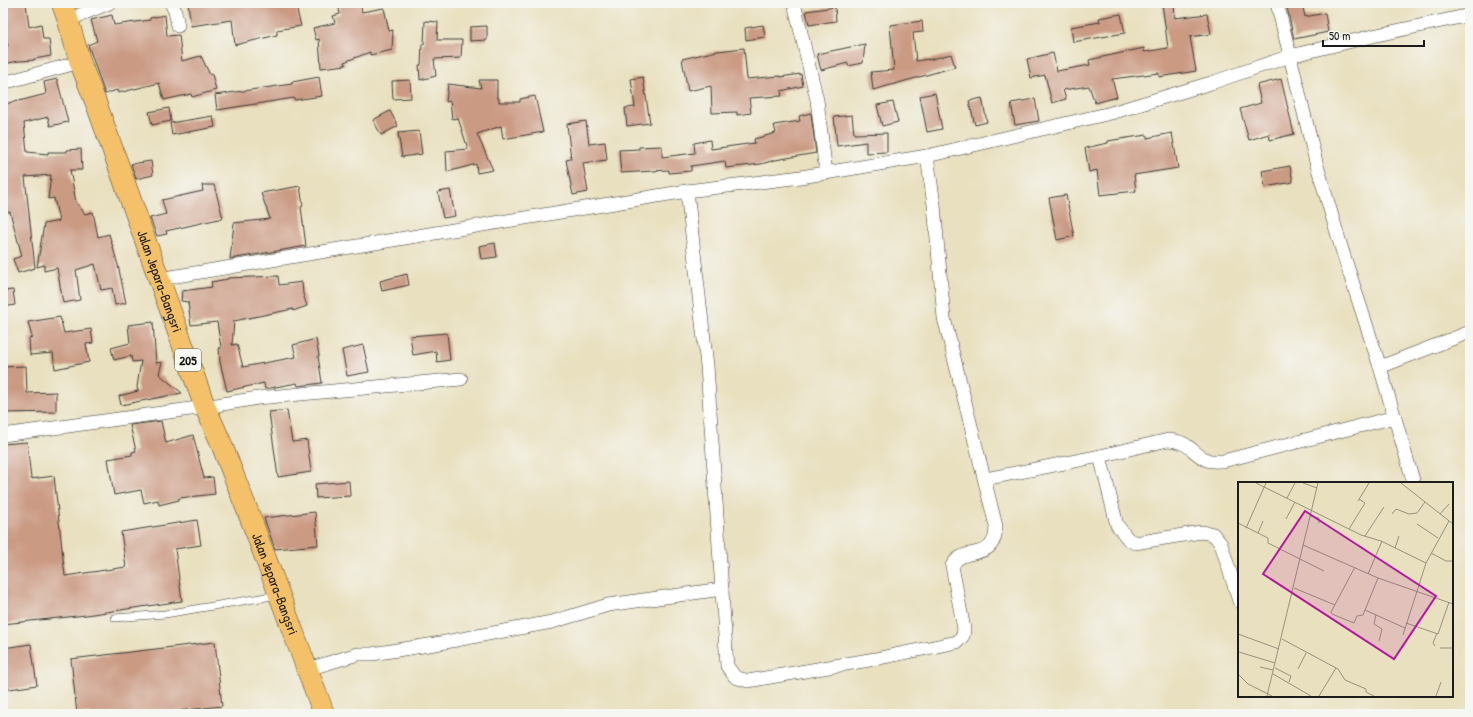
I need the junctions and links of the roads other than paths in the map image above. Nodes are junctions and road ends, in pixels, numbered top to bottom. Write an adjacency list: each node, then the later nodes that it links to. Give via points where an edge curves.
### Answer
1 (109, 3): 5 (street)
2 (171, 3): 7 (street)
3 (794, 3): 12 (street, via 817,100)
4 (1277, 3): 8 (street)
5 (65, 11): 9 (main road, Jalan Jepara-Bangsri / 205)
6 (1470, 15): 8 (street)
7 (178, 26)
8 (1290, 56): 11 (street, via 1111,113); 16 (street, via 1323,185)
9 (80, 62): 10 (street); 14 (main road, Jalan Jepara-Bangsri / 205)
10 (3, 83)
11 (927, 156): 12 (street); 22 (street, via 944,318)
12 (826, 172): 13 (street)
13 (687, 191): 14 (street); 24 (street, via 707,366)
14 (159, 279): 18 (main road, Jalan Jepara-Bangsri / 205)
15 (1470, 332): 16 (street)
16 (1380, 367): 19 (street)
17 (461, 379): 18 (street, via 258,398)
18 (205, 407): 20 (street); 25 (main road, Jalan Jepara-Bangsri / 205)
19 (1395, 417): 21 (street, via 1223,461 1208,460 1186,444 1175,440); 23 (street)
20 (3, 435)
21 (1100, 456): 22 (street); 26 (street, via 1117,524 1128,539 1135,543 1202,532 1213,534 1221,544)
22 (985, 479): 24 (street, via 996,526 996,537 983,551 961,557 952,566 964,630 963,636 957,642 748,681 735,677 727,666)
23 (1413, 480)
24 (722, 589): 28 (street, via 608,605 552,622 435,644 358,654)
25 (280, 594): 27 (lane, via 165,614); 28 (main road, Jalan Jepara-Bangsri / 205)
26 (1238, 598)
27 (115, 618)
28 (308, 669): 29 (main road, Jalan Jepara-Bangsri / 205)
29 (324, 714)

